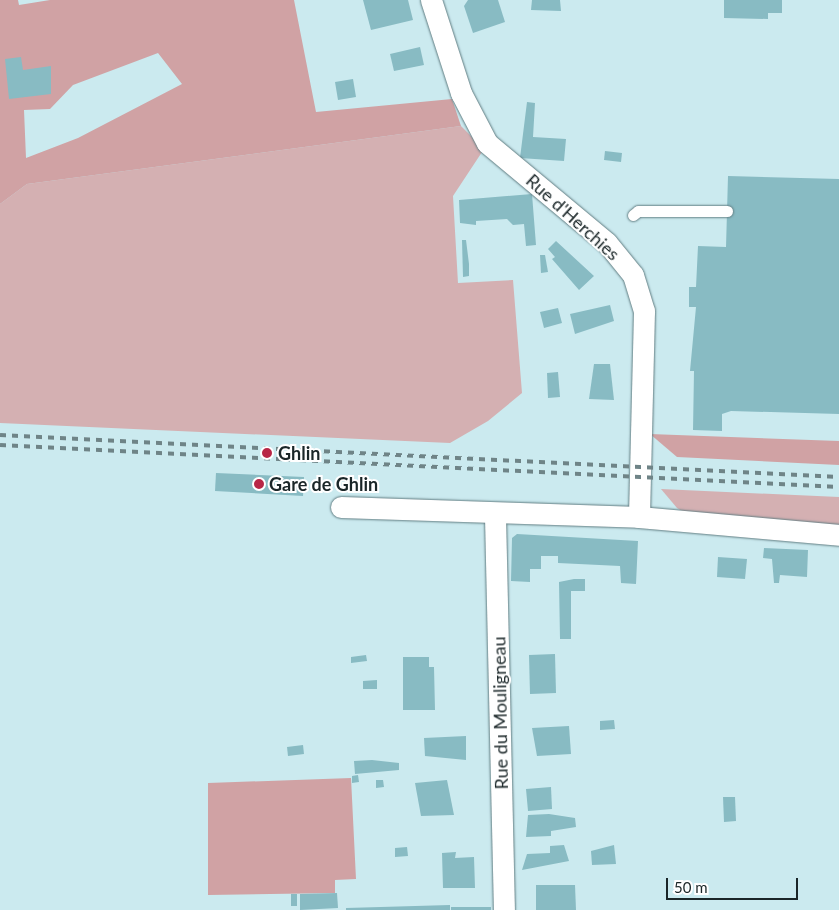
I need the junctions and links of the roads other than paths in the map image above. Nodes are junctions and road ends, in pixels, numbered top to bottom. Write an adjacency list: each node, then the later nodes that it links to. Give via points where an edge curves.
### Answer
1 (431, 0): 6 (street, Rue d'Herchies, via 461,93 487,143 607,243 633,275 644,311)
2 (727, 211): 3 (lane, via 638,211)
3 (633, 215)
4 (341, 507): 5 (street)
5 (495, 516): 6 (street); 8 (street, Rue du Mouligneau)
6 (639, 517): 7 (street)
7 (839, 535)
8 (504, 910)

